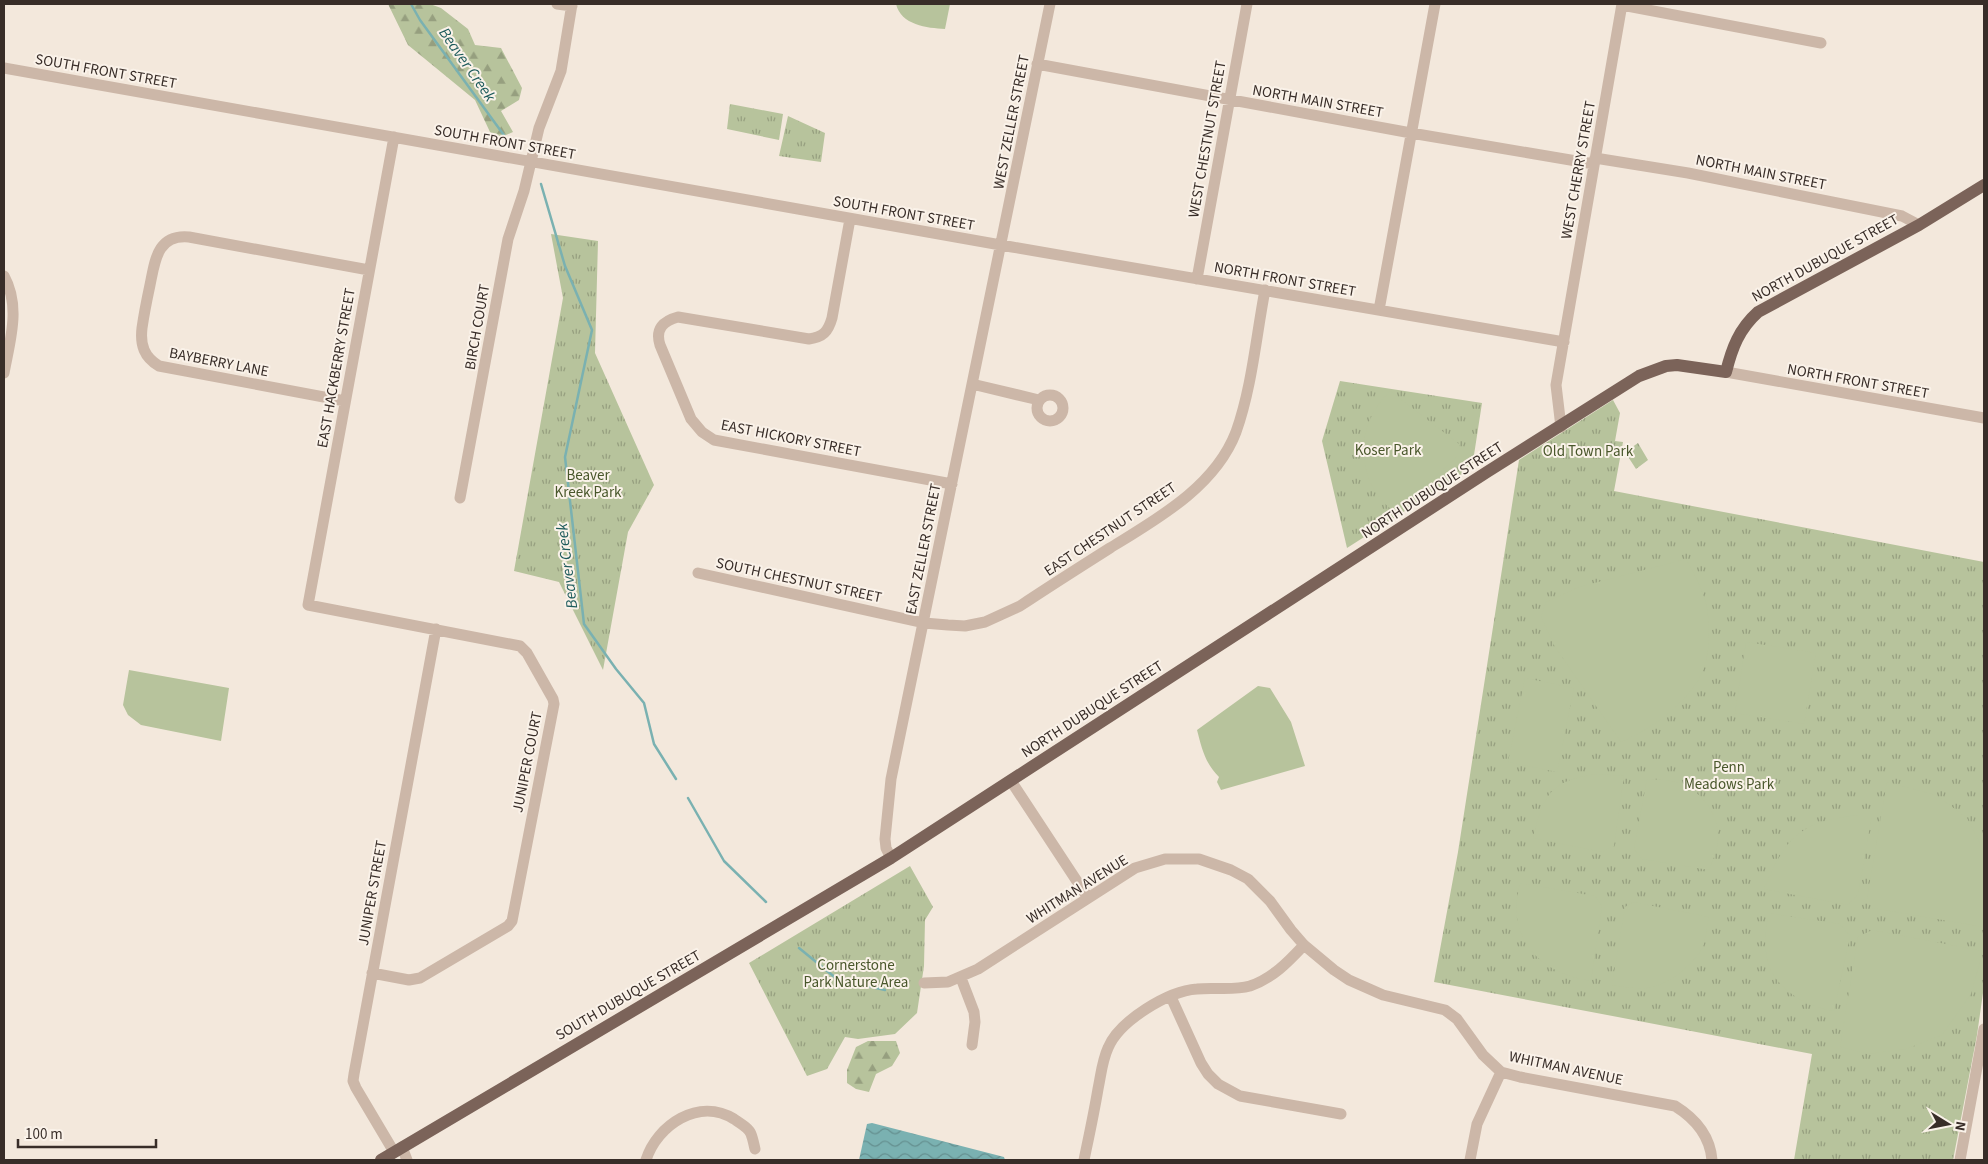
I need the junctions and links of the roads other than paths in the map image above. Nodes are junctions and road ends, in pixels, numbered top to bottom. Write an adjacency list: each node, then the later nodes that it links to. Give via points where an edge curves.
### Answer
1 (557, 4): 6 (street)
2 (1050, 4): 8 (street, WEST ZELLER STREET)
3 (1247, 4): 10 (street, WEST CHESTNUT STREET)
4 (1435, 4): 11 (street)
5 (1622, 4): 7 (street); 13 (street, WEST CHERRY STREET)
6 (572, 5): 14 (street, BIRCH COURT, via 561,71 539,128)
7 (1821, 43)
8 (1037, 64): 10 (street, NORTH MAIN STREET); 18 (street, WEST ZELLER STREET)
9 (4, 68): 12 (street, SOUTH FRONT STREET)
10 (1230, 100): 11 (street, NORTH MAIN STREET); 21 (street, WEST CHESTNUT STREET)
11 (1411, 133): 13 (street, NORTH MAIN STREET); 23 (street)
12 (394, 137): 14 (street, SOUTH FRONT STREET); 19 (street, EAST HACKBERRY STREET)
13 (1595, 161): 17 (street, NORTH MAIN STREET, via 1688,173 1902,216); 24 (street, WEST CHERRY STREET)
14 (532, 163): 16 (street, SOUTH FRONT STREET); 33 (street, BIRCH COURT, via 508,239)
15 (1984, 185): 17 (main road, NORTH DUBUQUE STREET)
16 (850, 219): 18 (street, SOUTH FRONT STREET); 32 (street, EAST HICKORY STREET, via 832,318 829,328 819,338 678,317 662,324 658,338 660,345 690,419 714,440)
17 (1919, 224): 25 (main road, NORTH DUBUQUE STREET, via 1758,312 1739,334)
18 (1001, 245): 21 (street, NORTH FRONT STREET); 27 (street, EAST ZELLER STREET)
19 (369, 270): 29 (street, EAST HACKBERRY STREET); 29 (street, BAYBERRY LANE, via 189,237 175,238 161,247 155,258 142,328 145,352 159,366)
20 (4, 276): 26 (street, via 13,295 14,314)
21 (1197, 279): 22 (street, NORTH FRONT STREET)
22 (1265, 290): 23 (street, NORTH FRONT STREET); 36 (street, EAST CHESTNUT STREET, via 1235,433 1224,454 1193,491 1134,533 998,617 965,626)
23 (1379, 310): 24 (street, NORTH FRONT STREET)
24 (1564, 342): 31 (street, WEST CHERRY STREET, via 1556,385)
25 (1726, 372): 30 (street, NORTH FRONT STREET); 31 (main road, NORTH DUBUQUE STREET, via 1666,366 1639,376)
26 (4, 373)
27 (972, 384): 28 (street); 32 (street, EAST ZELLER STREET)
28 (1038, 400)
29 (345, 401): 35 (street, EAST HACKBERRY STREET)
30 (1984, 418)
31 (1561, 427): 38 (main road, NORTH DUBUQUE STREET)
32 (952, 484): 36 (street, EAST ZELLER STREET)
33 (460, 498)
34 (698, 573): 36 (street, SOUTH CHESTNUT STREET)
35 (308, 605): 37 (street, JUNIPER COURT)
36 (924, 622): 39 (street, EAST ZELLER STREET, via 891,779 885,839)
37 (436, 629): 42 (street, JUNIPER STREET); 42 (street, JUNIPER COURT, via 520,646 553,699 552,714 512,921 420,978 410,980)
38 (1012, 781): 39 (main road, NORTH DUBUQUE STREET); 40 (street)
39 (891, 858): 52 (main road, SOUTH DUBUQUE STREET)
40 (1088, 898): 41 (street, WHITMAN AVENUE, via 1151,862 1182,858 1199,860 1231,870 1248,880 1270,901); 43 (street, WHITMAN AVENUE)
41 (1304, 945): 45 (street, via 1275,974 1252,985 1195,989); 48 (street, WHITMAN AVENUE, via 1334,970 1370,990 1445,1010)
42 (372, 973): 52 (street, JUNIPER STREET, via 353,1081)
43 (961, 978): 44 (street, WHITMAN AVENUE); 47 (street, via 976,1022)
44 (924, 983)
45 (1171, 997): 50 (street, via 1201,1063 1218,1084 1240,1096); 55 (street, via 1131,1020 1111,1040 1104,1057)
46 (1984, 1029): 49 (street)
47 (972, 1045)
48 (1501, 1072): 56 (street, via 1477,1124); 57 (street, WHITMAN AVENUE, via 1675,1106 1696,1122 1708,1141)
49 (1979, 1089): 58 (street)
50 (1341, 1114)
51 (755, 1150): 54 (street, via 751,1132 740,1123 729,1116 700,1112 670,1123 658,1136)
52 (391, 1155): 53 (street, JUNIPER STREET)
53 (407, 1160)
54 (646, 1160)
55 (1084, 1160)
56 (1470, 1160)
57 (1712, 1160)
58 (1960, 1160)

